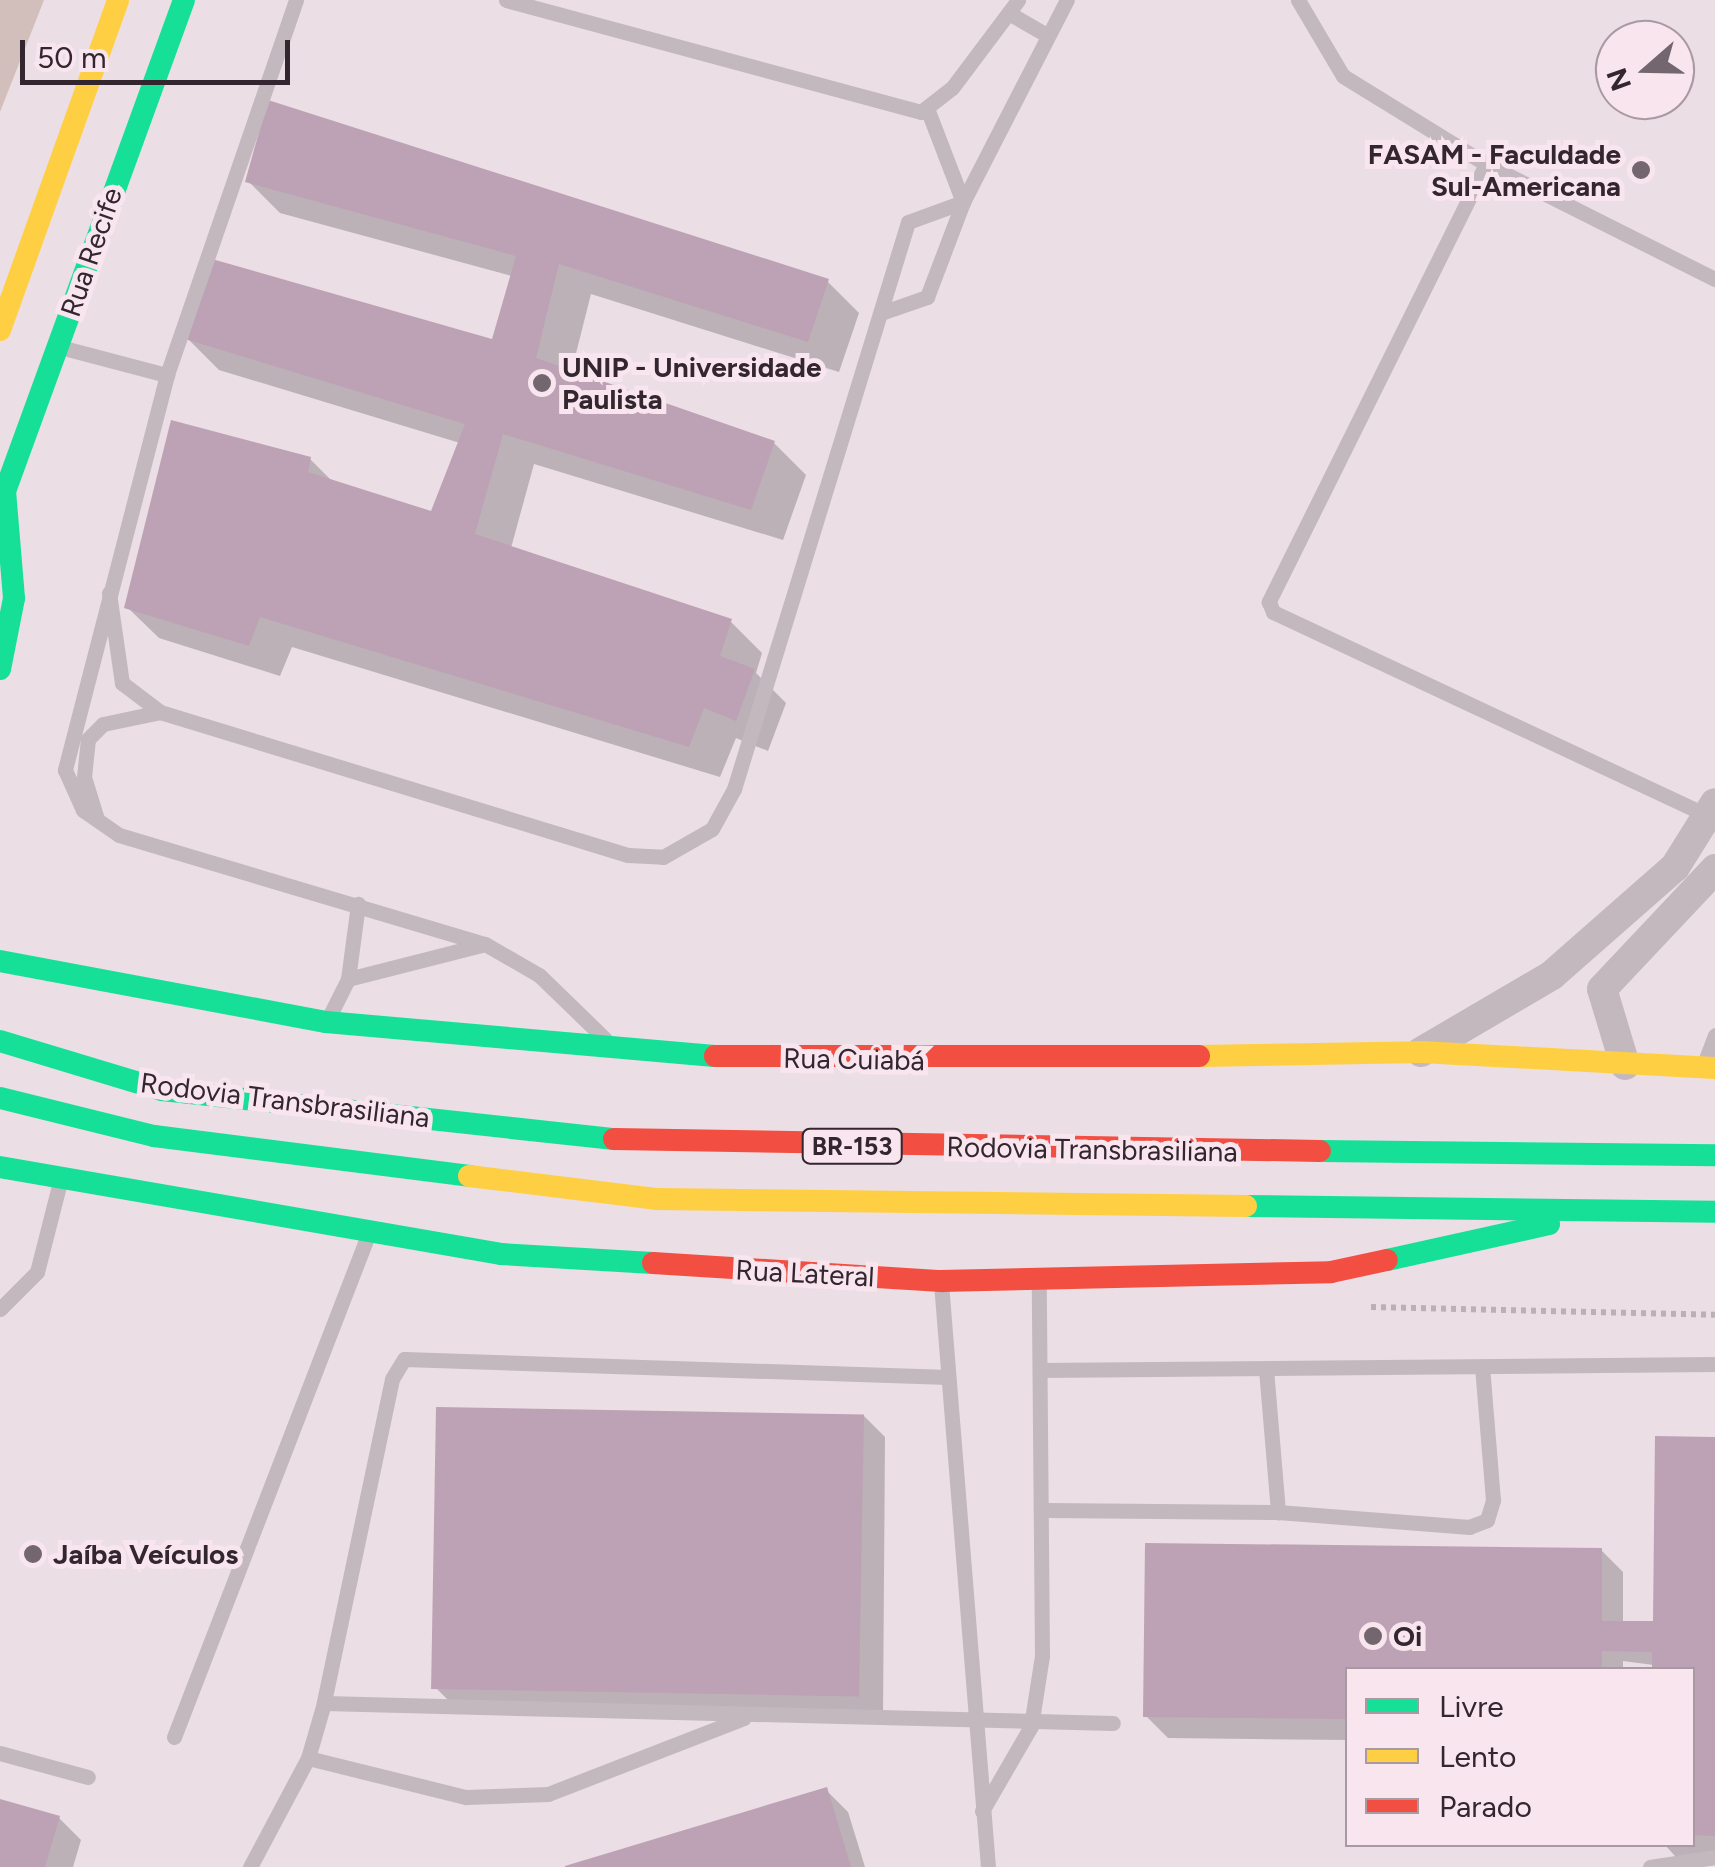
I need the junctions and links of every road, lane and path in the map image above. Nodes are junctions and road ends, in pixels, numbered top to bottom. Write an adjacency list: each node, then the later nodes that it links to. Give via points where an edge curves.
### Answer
1 (118, 0): 14 (main road)
2 (184, 0): 15 (main road, Rua Recife)
3 (296, 0): 16 (lane)
4 (506, 0): 9 (lane)
5 (1067, 0): 8 (lane)
6 (1298, 0): 10 (lane, via 1344,76)
7 (1015, 8): 8 (lane); 9 (lane)
8 (1045, 34): 11 (lane)
9 (928, 111): 11 (lane)
10 (1486, 164): 12 (lane); 21 (lane, via 1269,602 1290,621)
11 (963, 202): 13 (lane, via 926,296); 13 (lane, via 908,222)
12 (1715, 280)
13 (881, 312): 20 (lane, via 734,789 712,829 680,851 628,856)
14 (0, 330)
15 (58, 346): 16 (lane); 17 (main road, Rua Recife)
16 (167, 375): 18 (lane)
17 (2, 498): 19 (main road, via 14,598)
18 (108, 589): 20 (lane, via 122,683); 22 (lane, via 64,770 71,794)
19 (0, 669)
20 (160, 712): 22 (lane, via 103,724 88,739 84,777)
21 (1712, 809): 27 (street, via 1675,867)
22 (97, 819): 24 (lane, via 119,834)
23 (1715, 869): 29 (street)
24 (358, 904): 25 (lane); 28 (lane)
25 (486, 944): 28 (lane); 33 (lane, via 538,975)
26 (3, 960): 30 (main road, Rua Cuiabá)
27 (1552, 975): 29 (street); 34 (street)
28 (348, 979): 30 (lane)
29 (1602, 989): 35 (street)
30 (326, 1022): 33 (main road, Rua Cuiabá)
31 (1715, 1035): 36 (lane)
32 (0, 1041): 38 (main road, Rodovia Transbrasiliana / BR-153, via 162,1090 658,1144)
33 (618, 1052): 34 (main road, Rua Cuiabá, via 864,1062)
34 (1421, 1052): 35 (main road, Rua Cuiabá)
35 (1625, 1065): 36 (main road, Rua Cuiabá)
36 (1709, 1068)
37 (0, 1098): 41 (main road, Rodovia Transbrasiliana / BR-153, via 154,1136 656,1199)
38 (1715, 1155)
39 (0, 1167): 40 (main road, Rua Lateral)
40 (60, 1178): 43 (main road, Rua Lateral); 47 (lane, via 37,1272)
41 (1610, 1211): 42 (main road, Rodovia Transbrasiliana / BR-153); 45 (main road, Rua Lateral, via 1331,1272)
42 (1715, 1212)
43 (369, 1231): 44 (main road, Rua Lateral, via 501,1254); 61 (lane)
44 (941, 1281): 45 (main road, Rua Lateral); 53 (lane)
45 (1039, 1282): 52 (lane)
46 (1362, 1307): 48 (path)
47 (0, 1309)
48 (1715, 1315)
49 (1715, 1364): 50 (lane)
50 (1482, 1366): 51 (lane); 55 (lane, via 1487,1520 1469,1527)
51 (1266, 1369): 52 (lane); 55 (lane)
52 (1040, 1370): 54 (lane)
53 (948, 1377): 56 (lane, via 404,1359 392,1379); 58 (lane)
54 (1045, 1510): 55 (lane); 60 (lane)
55 (1278, 1512)
56 (324, 1704): 57 (lane); 63 (lane)
57 (751, 1715): 58 (lane); 63 (lane, via 548,1794 466,1798)
58 (972, 1721): 60 (lane); 65 (lane)
59 (1113, 1724): 60 (lane)
60 (1031, 1726): 65 (lane)
61 (174, 1737)
62 (0, 1753): 64 (lane)
63 (308, 1758): 67 (lane)
64 (88, 1777)
65 (982, 1811): 68 (lane)
66 (1715, 1857): 69 (lane)
67 (250, 1867)
68 (988, 1867)
69 (1650, 1867)

